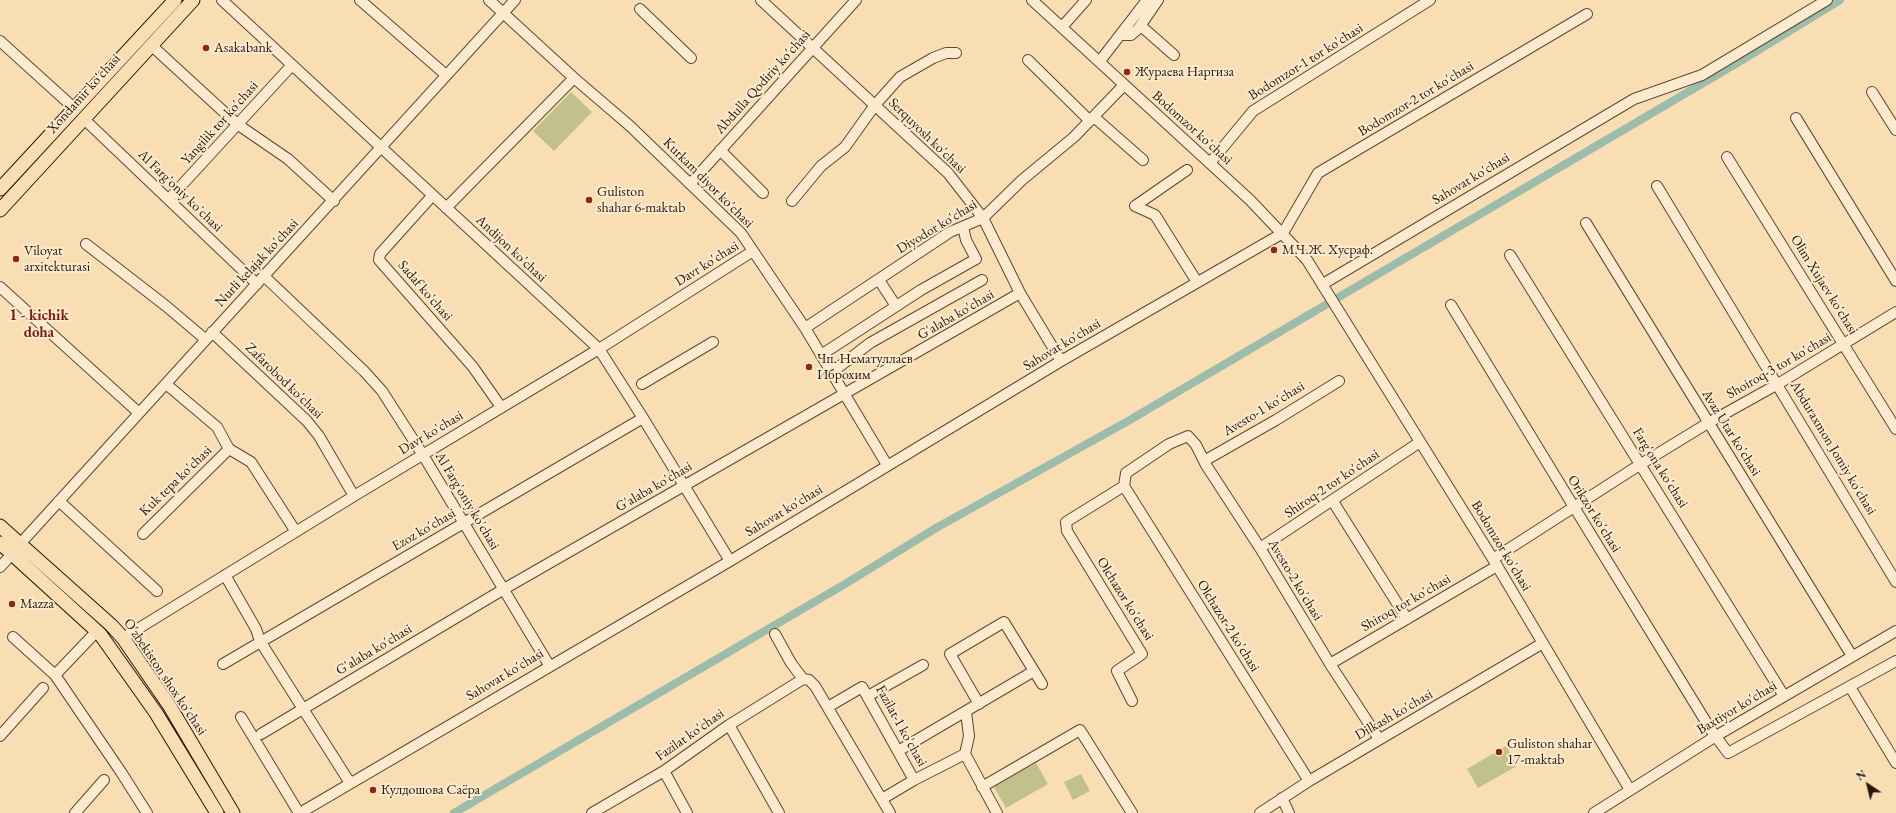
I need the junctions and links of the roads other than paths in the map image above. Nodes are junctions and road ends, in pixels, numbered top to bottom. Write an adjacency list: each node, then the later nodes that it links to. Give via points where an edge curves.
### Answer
1 (175, 0): 36 (main road, Xondamir ko'chasi)
2 (193, 0): 23 (main road, Xondamir ko'chasi)
3 (222, 0): 30 (street, Andijon ko'chasi)
4 (360, 0): 31 (street)
5 (489, 0): 17 (street, Kurkam diyor ko'chasi)
6 (515, 0): 17 (street, Nurli kelajak ko'chasi)
7 (761, 0): 24 (street, Serquyosh ko'chasi)
8 (856, 0): 24 (street, Abdulla Qodiriy ko'chasi)
9 (1032, 0): 20 (street, Bodomzor ko'chasi)
10 (1086, 0): 20 (street)
11 (1147, 0): 21 (street)
12 (1158, 0): 19 (street)
13 (1430, 0): 15 (street, Bodomzor-1 tor ko'chasi)
14 (1827, 0): 71 (street, Sahovat ko'chasi, via 1702,75 1634,99)
15 (1413, 4): 46 (street, Bodomzor-1 tor ko'chasi, via 1253,111)
16 (640, 9): 27 (street)
17 (503, 13): 31 (street, Nurli kelajak ko'chasi); 32 (street, Kurkam diyor ko'chasi)
18 (1587, 14): 61 (street, Bodomzor-2 tor ko'chasi, via 1318,173)
19 (1141, 26): 21 (street, via 1131,35); 26 (street)
20 (1062, 27): 29 (street, Bodomzor ko'chasi)
21 (1121, 35): 29 (street)
22 (0, 42): 36 (street)
23 (151, 45): 38 (main road, Xondamir ko'chasi); 40 (street)
24 (813, 47): 35 (street, Serquyosh ko'chasi); 43 (street, Abdulla Qodiriy ko'chasi)
25 (956, 53): 35 (street, via 946,53 933,58 900,77)
26 (1174, 55)
27 (691, 58)
28 (1028, 60): 39 (street)
29 (1100, 61): 33 (street, Bodomzor ko'chasi)
30 (292, 65): 40 (street, Yangilik tor ko'chasi); 42 (street, Andijon ko'chasi)
31 (446, 75): 42 (street, Nurli kelajak ko'chasi)
32 (574, 78): 48 (street, Kurkam diyor ko'chasi); 56 (street)
33 (1124, 85): 39 (street, Diyodor ko'chasi); 46 (street, Bodomzor ko'chasi)
34 (1872, 92): 41 (street)
35 (875, 105): 55 (street, via 845,147 821,166); 58 (street, Serquyosh ko'chasi, via 948,173)
36 (74, 108): 50 (main road, Xondamir ko'chasi)
37 (1796, 118): 68 (street)
38 (84, 119): 53 (street, Al Farg'oniy ko'chasi); 57 (main road, Xondamir ko'chasi)
39 (1092, 119): 45 (street); 58 (street, Diyodor ko'chasi)
40 (237, 124): 53 (street, Yangilik tor ko'chasi); 54 (street, via 288,159)
41 (1896, 130)
42 (383, 147): 52 (street, Andijon ko'chasi); 54 (street, Nurli kelajak ko'chasi)
43 (720, 150): 48 (street, Abdulla Qodiriy ko'chasi); 51 (street)
44 (1727, 157): 79 (street, Olim Xujaev ko'chasi)
45 (1143, 160)
46 (1210, 163): 61 (street, Bodomzor ko'chasi)
47 (1187, 170): 69 (street, via 1135,206 1154,215)
48 (690, 183): 63 (street, Kurkam diyor ko'chasi, via 741,232)
49 (1657, 186): 87 (street, Abduraxmon Jomiy ko'chasi)
50 (0, 189)
51 (764, 193)
52 (432, 196): 56 (street, Andijon ko'chasi); 89 (street, Sadaf ko'chasi, via 380,254 379,260 473,367)
53 (169, 199): 65 (street, Al Farg'oniy ko'chasi)
54 (334, 201): 65 (street, Nurli kelajak ko'chasi)
55 (792, 201)
56 (446, 208): 80 (street, Andijon ko'chasi)
57 (0, 210)
58 (983, 218): 60 (street, Diyodor ko'chasi); 72 (street, Serquyosh ko'chasi)
59 (1586, 223): 92 (street, Avaz Utar ko'chasi)
60 (963, 227): 66 (street, Diyodor ko'chasi, via 950,232); 74 (street, via 966,240 976,259)
61 (1283, 233): 69 (street, Sahovat ko'chasi); 71 (street, Bodomzor ko'chasi, via 1307,260)
62 (86, 244): 77 (street, Zafarobod ko'chasi)
63 (753, 251): 76 (street, Kurkam diyor ko'chasi); 80 (street, Davr ko'chasi)
64 (1510, 255): 98 (street, Farg'ona ko'chasi)
65 (261, 280): 77 (street, Nurli kelajak ko'chasi); 96 (street, Al Farg'oniy ko'chasi, via 364,371 382,391)
66 (879, 280): 74 (street); 76 (street, Diyodor ko'chasi)
67 (982, 280): 83 (street, via 870,343)
68 (1896, 281)
69 (1197, 282): 82 (street, Sahovat ko'chasi)
70 (0, 287): 90 (street)
71 (1325, 288): 94 (street, Bodomzor ko'chasi)
72 (1020, 293): 82 (street, Serquyosh ko'chasi); 88 (street, G'alaba ko'chasi)
73 (1451, 305): 105 (street, Orikzor ko'chasi)
74 (896, 306): 81 (street)
75 (1896, 312): 79 (street, Shoiroq-3 tor ko'chasi)
76 (805, 328): 81 (street, Kurkam diyor ko'chasi)
77 (209, 336): 85 (street, Nurli kelajak ko'chasi); 102 (street, Zafarobod ko'chasi, via 307,421 319,436)
78 (713, 342): 86 (street)
79 (1844, 344): 87 (street, Shoiroq-3 tor ko'chasi); 93 (street, Olim Xujaev ko'chasi)
80 (599, 349): 89 (street, Davr ko'chasi); 91 (street, Andijon ko'chasi)
81 (821, 355): 83 (street, Kurkam diyor ko'chasi)
82 (1061, 361): 99 (street, Sahovat ko'chasi)
83 (832, 373): 88 (street, Kurkam diyor ko'chasi)
84 (1339, 381): 97 (street, Avesto-1 ko'chasi)
85 (166, 384): 90 (street, Nurli kelajak ko'chasi); 95 (street, via 217,427)
86 (642, 384)
87 (1778, 384): 92 (street, Shoiroq-3 tor ko'chasi); 117 (street, Abduraxmon Jomiy ko'chasi)
88 (844, 395): 99 (street, Kurkam diyor ko'chasi); 101 (street, G'alaba ko'chasi)
89 (500, 407): 96 (street, Davr ko'chasi)
90 (139, 413): 104 (street, Nurli kelajak ko'chasi)
91 (643, 418): 101 (street, Andijon ko'chasi); 106 (street, Ezoz ko'chasi)
92 (1708, 423): 98 (street, Shoiroq-3 tor ko'chasi); 128 (street, Avaz Utar ko'chasi)
93 (1896, 429)
94 (1420, 442): 103 (street, Shiroq-2 tor ko'chasi); 114 (street, Bodomzor ko'chasi)
95 (229, 449): 108 (street, via 251,462); 109 (street, Kuk tepa ko'chasi)
96 (422, 455): 102 (street, Davr ko'chasi); 106 (street, Al Farg'oniy ko'chasi)
97 (1204, 461): 100 (street, Avesto-2 ko'chasi, via 1188,436 1169,444 1126,473); 111 (street, Avesto-2 ko'chasi)
98 (1641, 464): 105 (street, Shoiroq-3 tor ko'chasi); 141 (street, Farg'ona ko'chasi)
99 (887, 466): 113 (street, Sahovat ko'chasi)
100 (1124, 486): 142 (street, Olchazor ko'chasi, via 1066,522 1067,532 1142,654 1116,671); 159 (street, Olchazor-2 ko'chasi)
101 (684, 487): 113 (street, Andijon ko'chasi); 118 (street, G'alaba ko'chasi)
102 (354, 496): 108 (street, Davr ko'chasi)
103 (1332, 500): 111 (street, Shiroq-2 tor ko'chasi); 120 (street)
104 (59, 501): 112 (street, Nurli kelajak ko'chasi); 119 (street)
105 (1574, 507): 114 (street, Shoiroq-3 tor ko'chasi); 151 (street, Orikzor ko'chasi)
106 (464, 523): 118 (street, Al Farg'oniy ko'chasi); 126 (street, Ezoz ko'chasi)
107 (0, 526): 112 (main road, O'zbekiston shox ko'chasi)
108 (296, 532): 116 (street, Davr ko'chasi)
109 (143, 534)
110 (0, 543): 112 (main road, O'zbekiston shox ko'chasi)
111 (1260, 548): 131 (street, Avesto-2 ko'chasi)
112 (16, 549): 115 (street, Nurli kelajak ko'chasi); 121 (main road, O'zbekiston shox ko'chasi); 125 (main road, O'zbekiston shox ko'chasi, via 111,625)
113 (730, 561): 133 (street, Sahovat ko'chasi)
114 (1495, 563): 120 (street, Shiroq tor ko'chasi); 127 (street, Bodomzor ko'chasi)
115 (0, 567)
116 (225, 575): 125 (street, Davr ko'chasi); 126 (street, via 256,629)
117 (1896, 582)
118 (504, 589): 133 (street, Al Farg'oniy ko'chasi); 145 (street, G'alaba ko'chasi)
119 (157, 591)
120 (1407, 619): 131 (street, Shiroq tor ko'chasi)
121 (97, 631): 135 (street); 168 (main road, O'zbekiston shox ko'chasi, via 152,707)
122 (1896, 631): 128 (street, Baxtiyor ko'chasi)
123 (775, 634): 136 (street)
124 (13, 637): 135 (street)
125 (123, 638): 169 (main road, O'zbekiston shox ko'chasi, via 169,705)
126 (260, 641): 130 (street, Ezoz ko'chasi); 145 (street)
127 (1543, 643): 152 (street, Dilkash ko'chasi); 162 (street, Bodomzor ko'chasi)
128 (1852, 656): 141 (street, Baxtiyor ko'chasi)
129 (1896, 661): 138 (street)
130 (223, 664)
131 (1330, 664): 152 (street, Avesto-2 ko'chasi)
132 (923, 665): 140 (street)
133 (549, 666): 160 (street, Sahovat ko'chasi)
134 (1034, 671): 137 (street); 143 (street); 143 (street, via 1004,622 950,654)
135 (55, 675): 167 (street)
136 (803, 679): 144 (street, via 810,680); 148 (street, Fazilat ko'chasi)
137 (1042, 684)
138 (1850, 687): 151 (street, Orikzor ko'chasi, via 1728,753); 155 (street)
139 (43, 688): 150 (street)
140 (868, 696): 144 (street, Fazilat-1 ko'chasi, via 862,687); 153 (street, Fazilat-1 ko'chasi)
141 (1784, 696): 151 (street, Baxtiyor ko'chasi)
142 (1132, 701)
143 (979, 704): 146 (street)
144 (828, 707): 164 (street)
145 (303, 708): 149 (street, G'alaba ko'chasi); 160 (street)
146 (966, 712): 153 (street); 154 (street, via 969,736)
147 (241, 717): 170 (street)
148 (729, 725): 156 (street, Fazilat ko'chasi); 172 (street)
149 (262, 734)
150 (0, 736)
151 (1716, 736): 162 (street, Baxtiyor ko'chasi)
152 (1380, 739): 159 (street, Dilkash ko'chasi)
153 (898, 751): 158 (street, Fazilat-1 ko'chasi)
154 (965, 754): 158 (street); 161 (street)
155 (1896, 763)
156 (664, 771): 165 (street, Fazilat ko'chasi); 171 (street)
157 (104, 780): 166 (street)
158 (914, 780): 164 (street)
159 (1309, 781): 163 (street, Dilkash ko'chasi)
160 (350, 783): 170 (street, Sahovat ko'chasi)
161 (982, 787): 174 (street); 175 (street, via 1080,730)
162 (1630, 790): 178 (street, Baxtiyor ko'chasi)
163 (1282, 798): 176 (street, Dilkash ko'chasi); 177 (street)
164 (882, 799): 173 (street)
165 (597, 812)
166 (75, 813)
167 (147, 813)
168 (217, 813)
169 (233, 813)
170 (300, 813)
171 (687, 813)
172 (779, 813)
173 (890, 813)
174 (997, 813)
175 (1132, 813)
176 (1260, 813)
177 (1289, 813)
178 (1594, 813)

